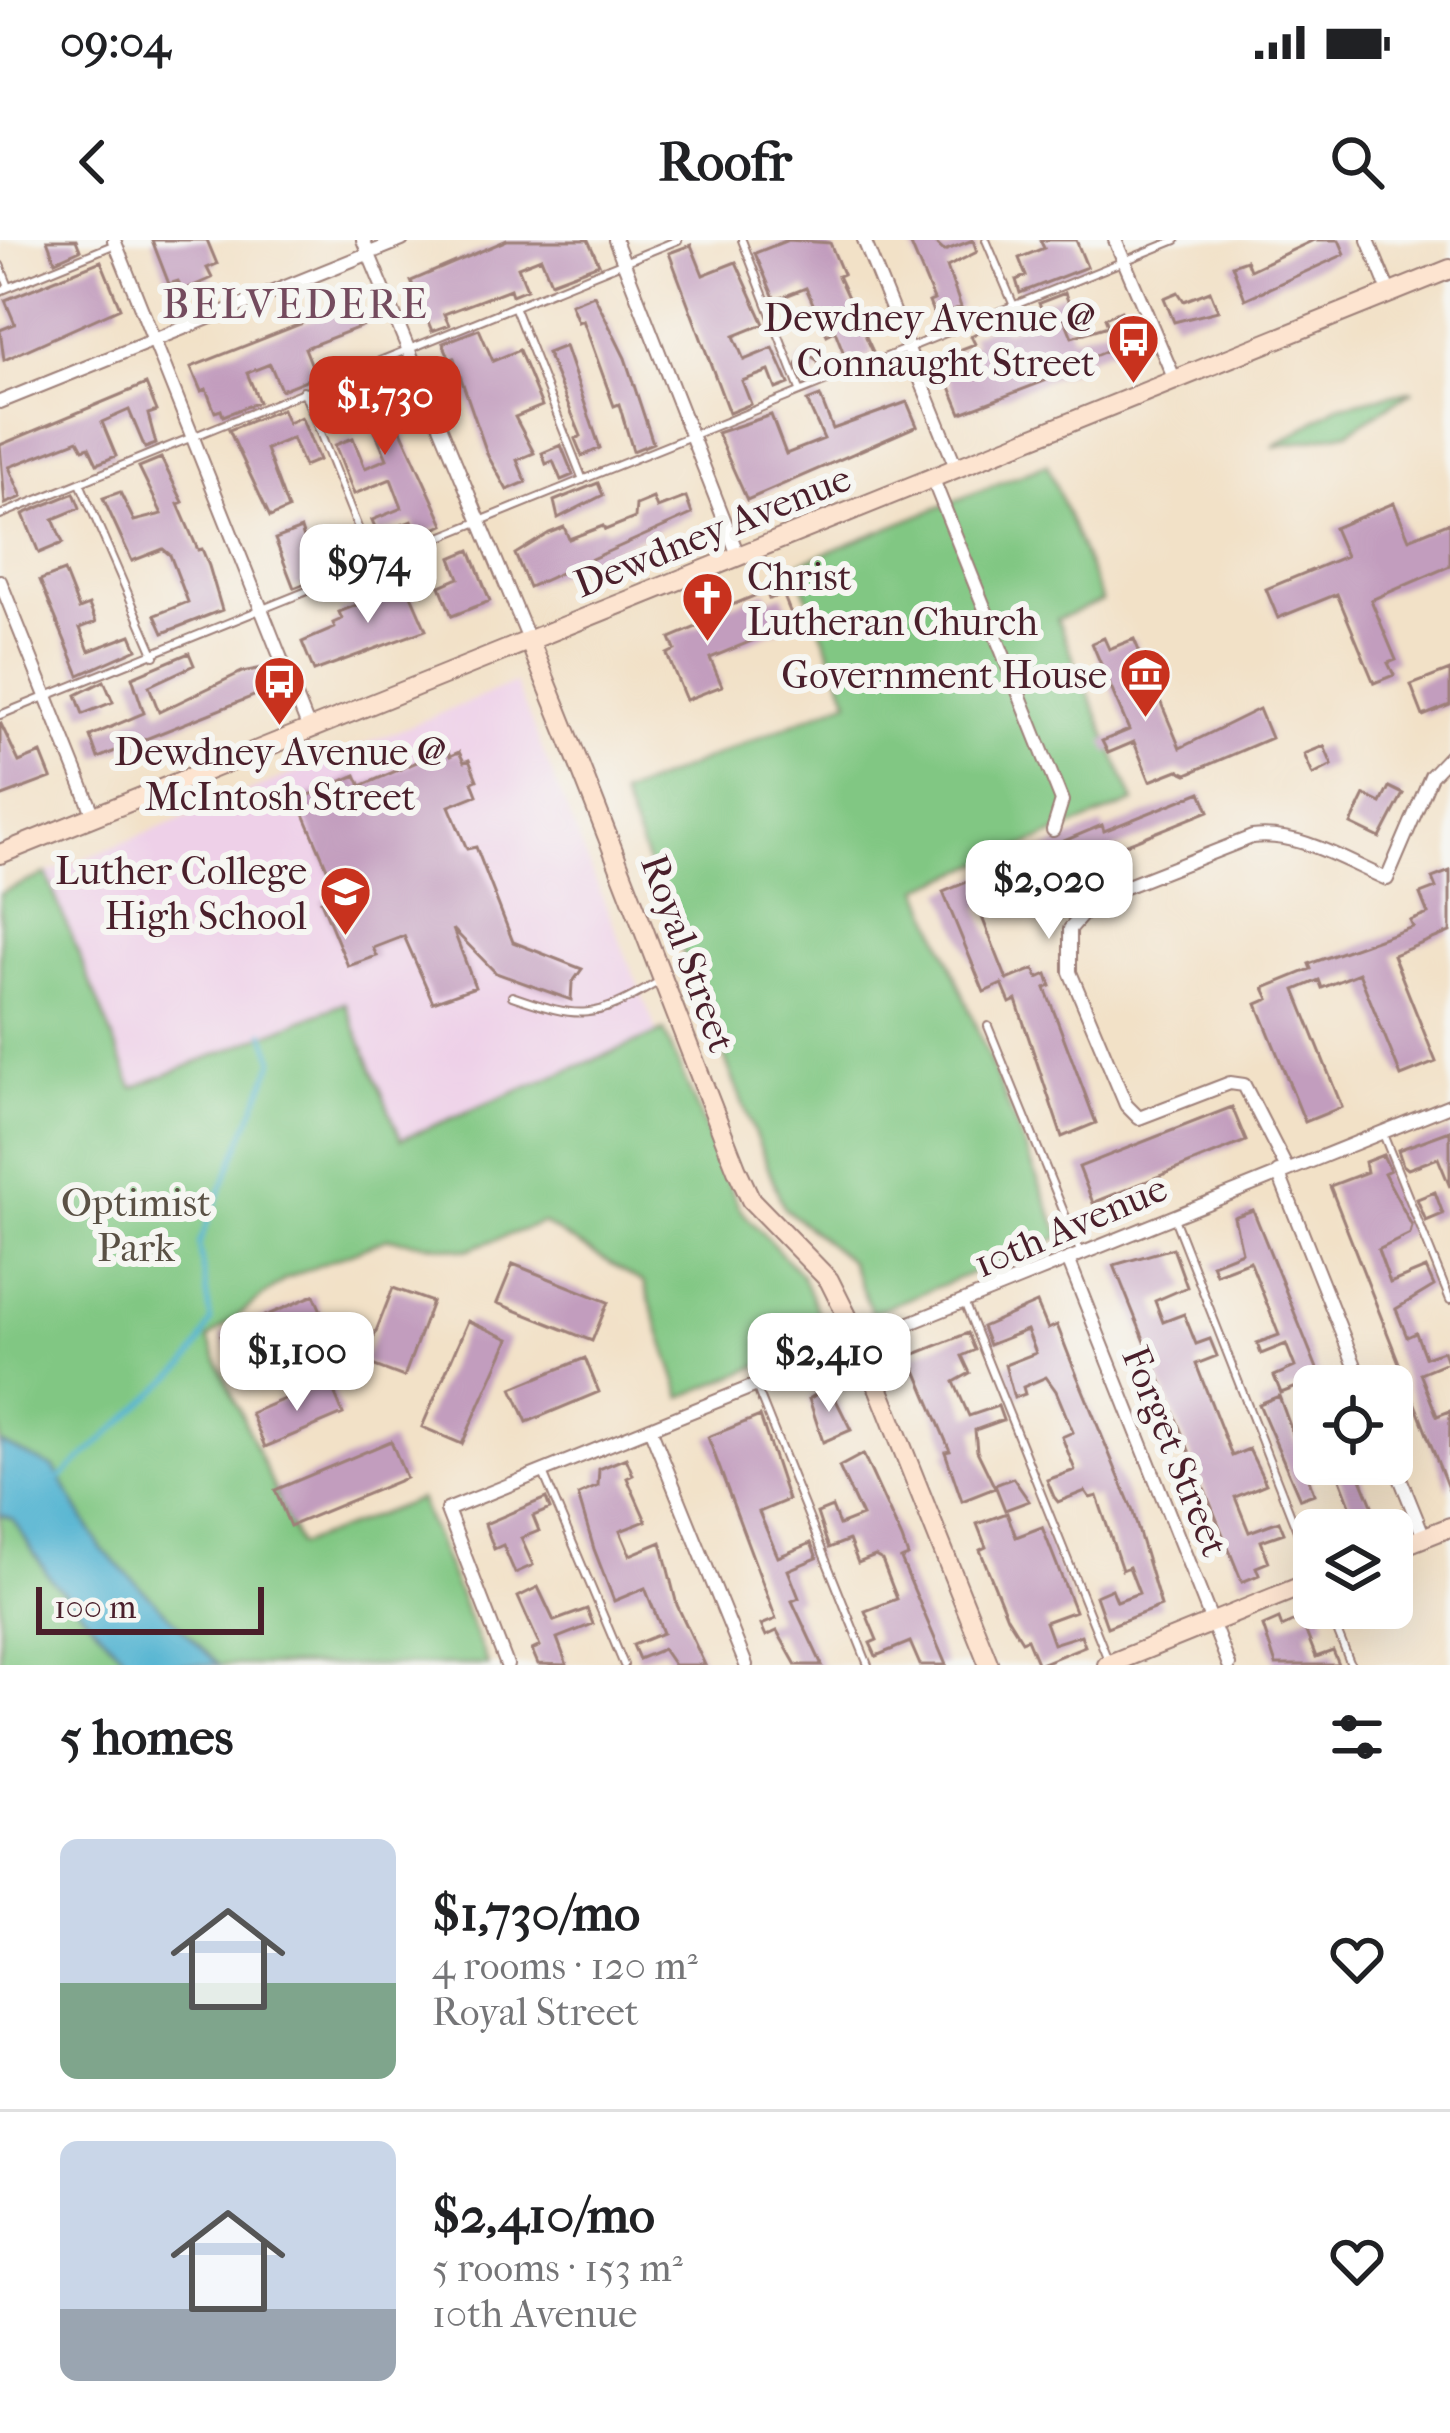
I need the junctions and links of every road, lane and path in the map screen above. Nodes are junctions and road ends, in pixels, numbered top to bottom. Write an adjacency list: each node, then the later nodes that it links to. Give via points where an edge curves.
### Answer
1 (401, 240): 11 (street)
2 (615, 240): 13 (street)
3 (678, 240): 13 (lane)
4 (742, 240): 25 (lane)
5 (864, 240): 21 (street)
6 (986, 240): 19 (lane)
7 (1115, 240): 12 (street)
8 (1176, 240): 12 (lane)
9 (1369, 240): 17 (street)
10 (115, 242): 16 (lane); 20 (street)
11 (366, 247): 20 (street); 22 (street, Royal Street)
12 (1124, 261): 19 (lane); 23 (street)
13 (624, 262): 18 (lane); 27 (street)
14 (0, 265): 16 (lane)
15 (1450, 269): 17 (main road, Dewdney Avenue)
16 (4, 289)
17 (1390, 294): 23 (main road, Dewdney Avenue)
18 (514, 306): 22 (lane); 31 (lane)
19 (1014, 306): 21 (lane)
20 (154, 339): 26 (street); 28 (street)
21 (906, 348): 25 (lane); 29 (street)
22 (406, 349): 24 (lane); 34 (street, Royal Street)
23 (1174, 378): 29 (main road, Dewdney Avenue)
24 (303, 390): 28 (lane); 36 (lane)
25 (800, 390): 27 (lane)
26 (0, 402)
27 (690, 433): 31 (lane); 35 (street)
28 (191, 434): 32 (lane); 38 (street)
29 (956, 467): 30 (main road, Dewdney Avenue)
30 (932, 476): 35 (main road, Dewdney Avenue); 46 (street, via 1062,801)
31 (583, 480): 34 (lane)
32 (80, 483): 33 (lane); 40 (lane)
33 (0, 515)
34 (478, 520): 36 (lane); 39 (street, Royal Street)
35 (738, 555): 39 (main road, Dewdney Avenue)
36 (372, 562): 38 (lane)
37 (0, 581): 41 (street)
38 (261, 609): 40 (lane); 43 (street)
39 (529, 640): 43 (main road, Dewdney Avenue); 48 (main road, Royal Street)
40 (154, 656): 41 (lane)
41 (46, 695): 42 (lane); 45 (street)
42 (0, 715)
43 (309, 729): 45 (main road, Dewdney Avenue)
44 (1450, 756): 53 (street, via 1430,776 1388,879 1308,844 1252,837 1097,898 1070,929 1070,972 1126,1105 1139,1118 1244,1084)
45 (94, 816): 47 (main road, Dewdney Avenue)
46 (1053, 830)
47 (0, 854)
48 (661, 980): 49 (lane, via 571,1017); 58 (main road, Royal Street, via 751,1200 829,1280)
49 (512, 996)
50 (988, 1026): 55 (lane)
51 (1450, 1105): 52 (street, 10th Avenue)
52 (1382, 1131): 53 (street, 10th Avenue); 56 (lane)
53 (1282, 1170): 54 (street, 10th Avenue); 59 (street)
54 (1173, 1215): 55 (street, 10th Avenue); 64 (lane)
55 (1075, 1256): 57 (street, 10th Avenue); 69 (street, Forget Street)
56 (1450, 1300)
57 (964, 1301): 58 (street, 10th Avenue); 76 (lane)
58 (860, 1342): 60 (street, 10th Avenue); 75 (main road, Royal Street)
59 (1356, 1365)
60 (756, 1386): 61 (street, 10th Avenue); 74 (lane)
61 (650, 1428): 62 (street, 10th Avenue); 73 (street)
62 (543, 1471): 71 (street, 10th Avenue, via 447,1510); 72 (lane)
63 (1403, 1485): 66 (street)
64 (1293, 1524)
65 (1450, 1527): 66 (main road)
66 (1424, 1537): 67 (main road)
67 (1413, 1541)
68 (1293, 1587): 69 (main road)
69 (1211, 1622): 76 (main road); 77 (street, Forget Street)
70 (1336, 1629): 78 (lane)
71 (507, 1665)
72 (624, 1665)
73 (746, 1665)
74 (868, 1665)
75 (989, 1665)
76 (1109, 1665)
77 (1229, 1665)
78 (1351, 1665)

